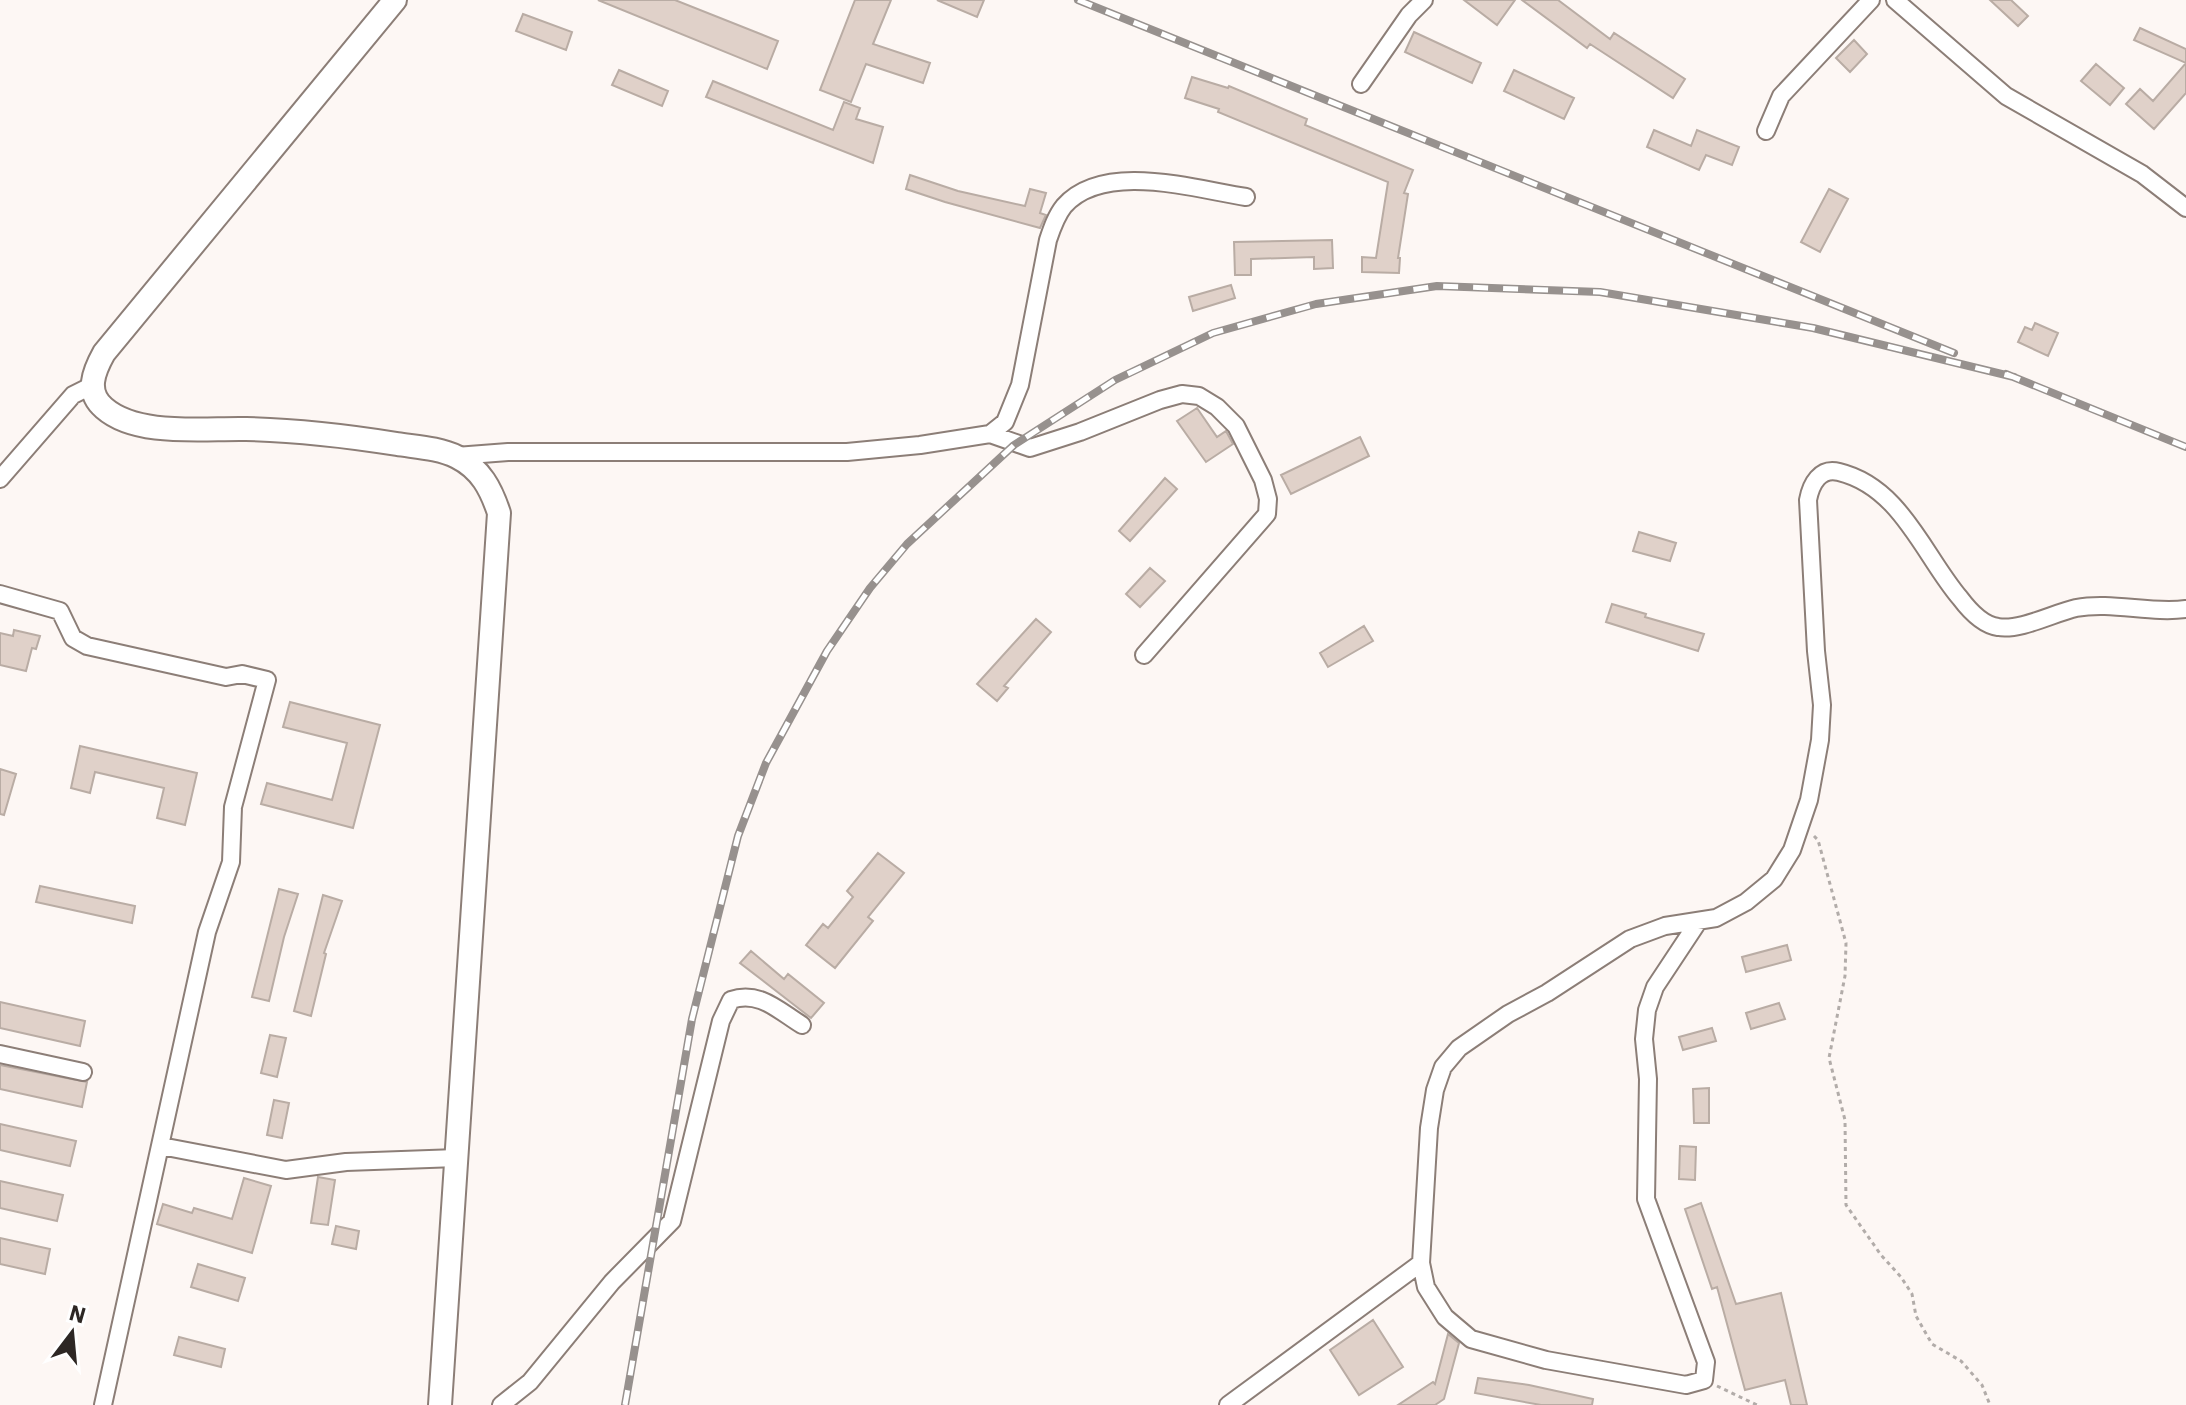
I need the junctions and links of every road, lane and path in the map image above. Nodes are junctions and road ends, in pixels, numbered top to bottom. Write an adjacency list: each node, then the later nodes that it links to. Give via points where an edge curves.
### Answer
1 (395, 0): 9 (street, via 110,345)
2 (1424, 0): 5 (street)
3 (1871, 0): 6 (street, via 1781,96)
4 (1895, 0): 8 (street, via 2006,96 2142,174)
5 (1361, 84)
6 (1766, 131)
7 (1246, 197): 10 (street, via 1143,180 1106,183 1065,205 1048,240 1020,385 1005,422)
8 (2186, 208)
9 (93, 385): 11 (street, via 93,395 103,407 140,425 348,436); 12 (street, via 73,395)
10 (990, 434): 11 (street, via 847,452); 15 (street, via 1030,448 1182,394 1199,396 1236,426 1263,480 1267,514)
11 (456, 456): 22 (street, via 490,487 499,513)
12 (0, 479)
13 (0, 594): 21 (street, via 60,611 73,638 87,646 226,677 242,674 267,680 233,807 231,862 207,932)
14 (2186, 609): 16 (street, via 2078,608 1998,628 1977,617 1958,596 1893,507 1849,475 1823,473 1811,484 1808,500 1822,705 1816,770)
15 (1144, 655)
16 (1802, 820): 17 (street, via 1774,879 1746,902); 30 (path, via 1818,840 1846,943 1829,1058 1845,1120 1846,1205 1912,1294 1916,1316 1932,1344 1961,1361 1982,1385)
17 (1698, 922): 23 (street, via 1665,926 1630,939 1481,1031 1443,1067 1429,1128); 24 (street, via 1655,987 1647,1010 1646,1199 1706,1362)
18 (802, 1025): 27 (street, via 760,998 731,1000 721,1021 672,1221 612,1282 530,1382)
19 (0, 1054): 20 (street)
20 (83, 1072)
21 (161, 1146): 22 (street, via 286,1170); 25 (street)
22 (457, 1158): 26 (street)
23 (1421, 1263): 24 (street, via 1426,1287 1445,1317 1471,1339 1546,1360 1686,1385); 28 (street)
24 (1704, 1380): 29 (path)
25 (103, 1405)
26 (440, 1405)
27 (501, 1405)
28 (1228, 1405)
29 (1757, 1405)
30 (1990, 1405)

